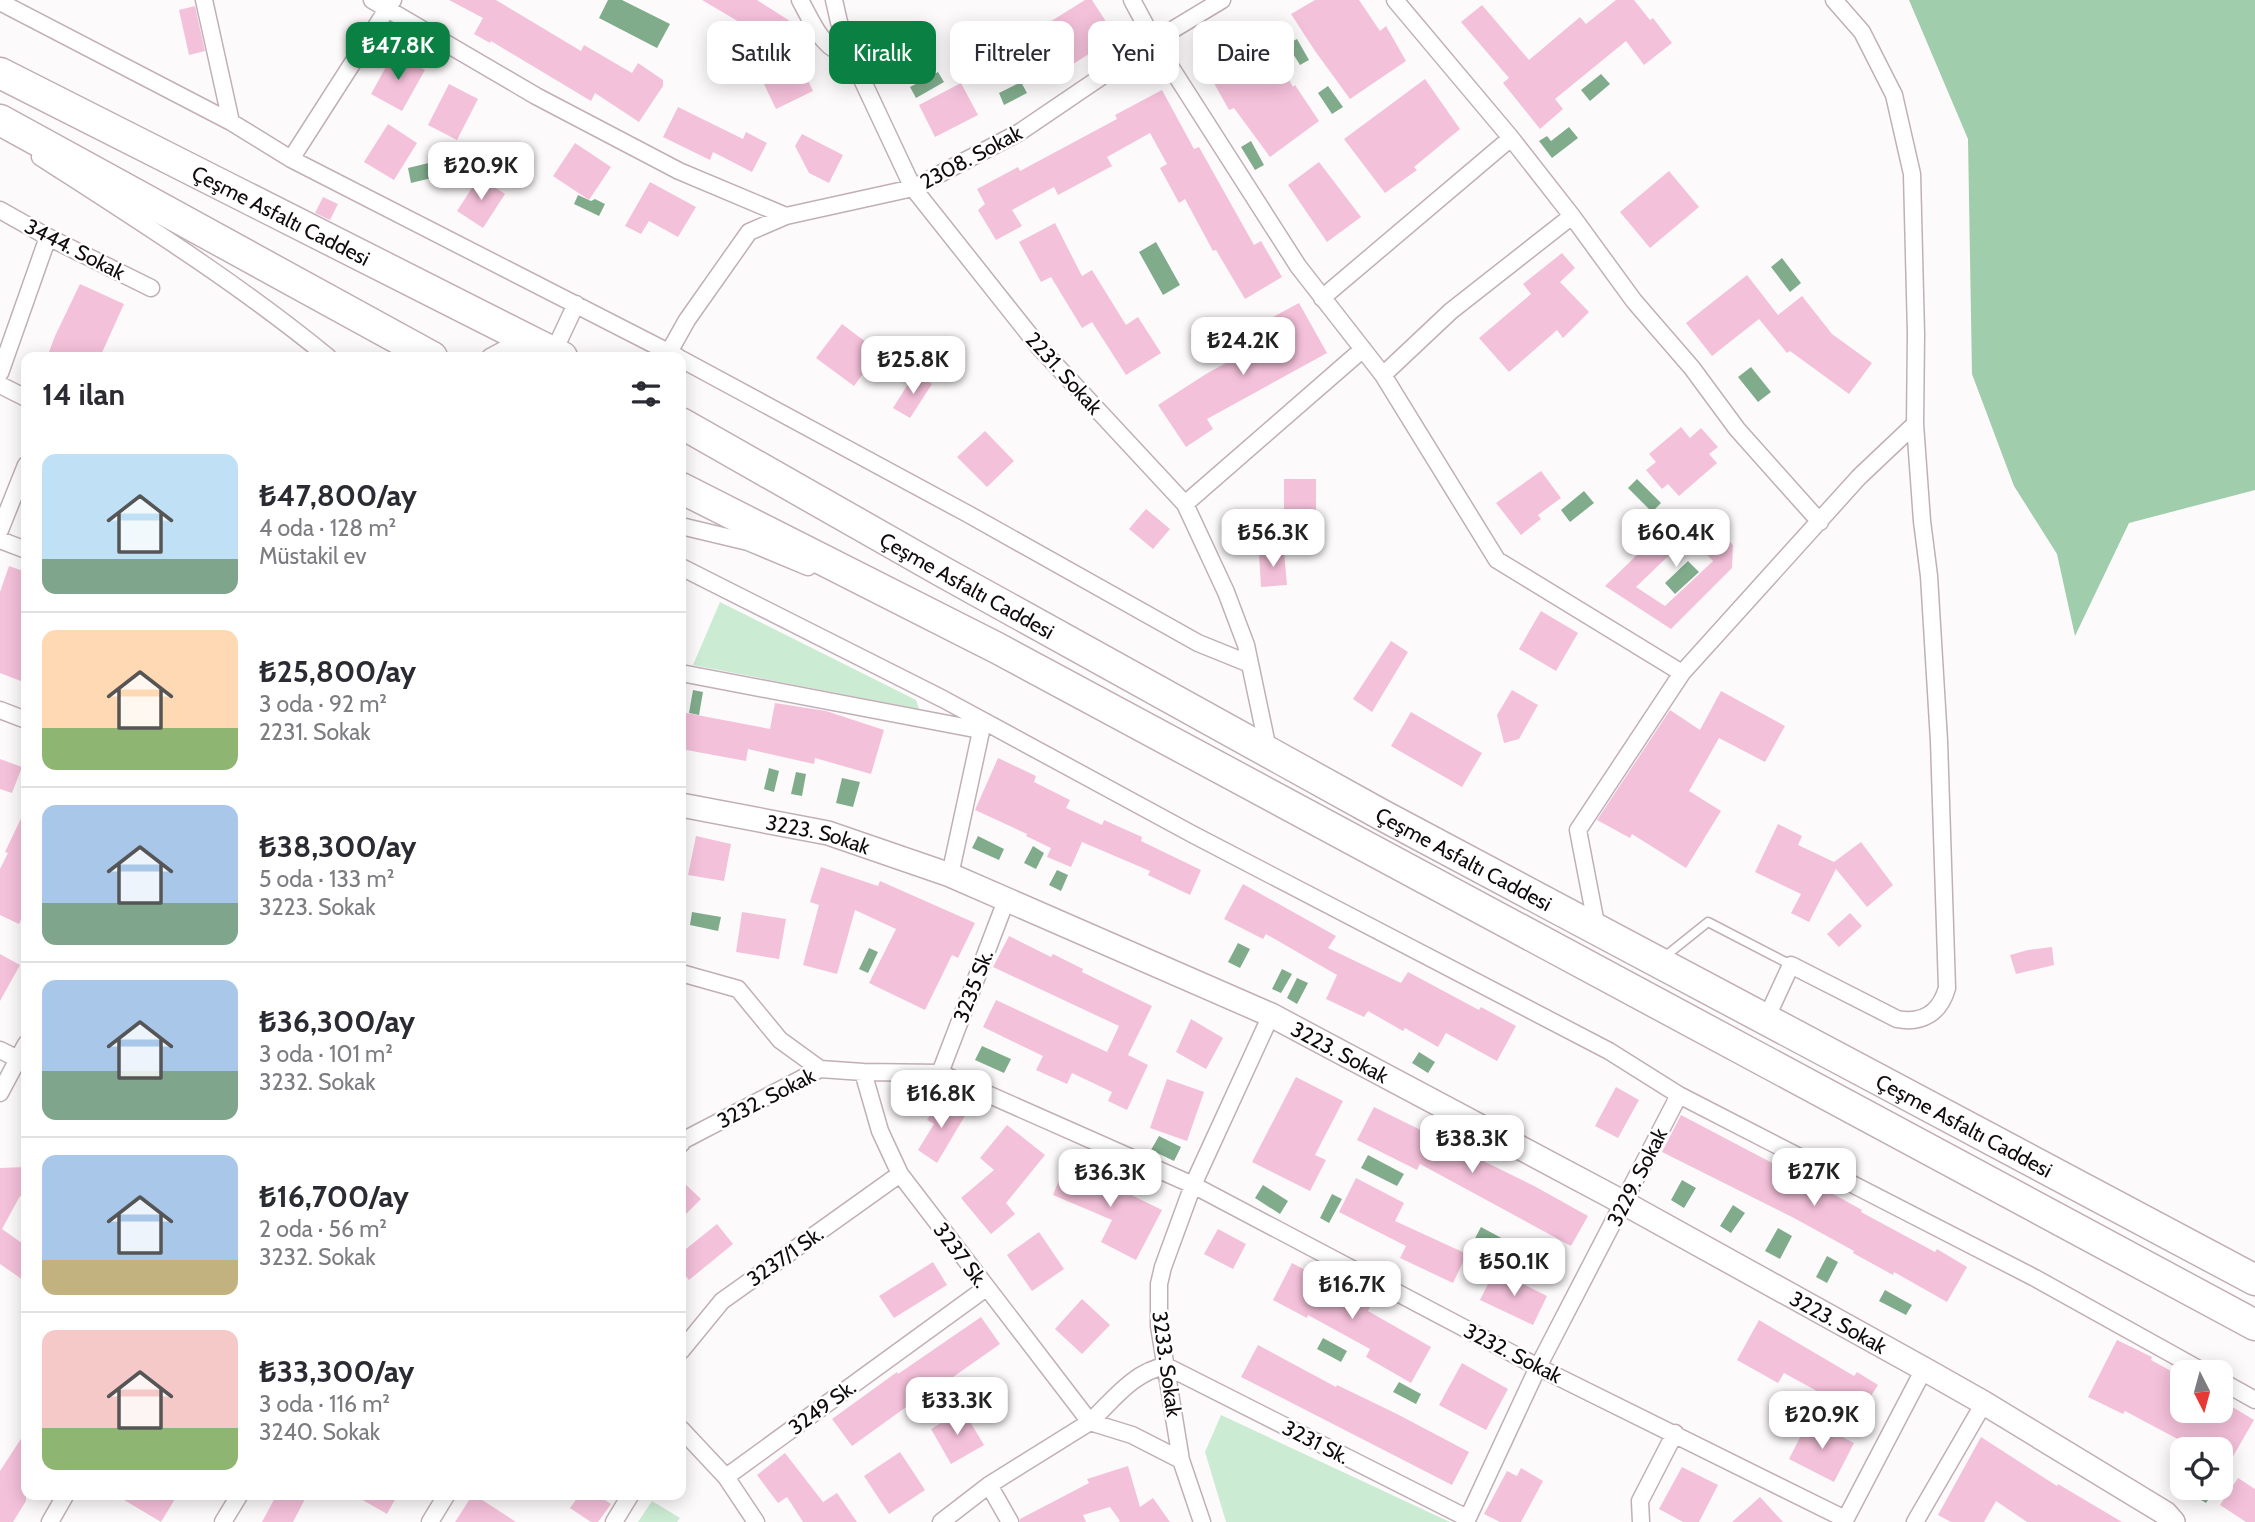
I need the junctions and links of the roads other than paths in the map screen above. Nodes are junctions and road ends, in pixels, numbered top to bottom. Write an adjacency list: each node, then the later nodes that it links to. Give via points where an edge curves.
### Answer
1 (204, 0): 20 (street)
2 (372, 0): 10 (street)
3 (800, 0): 14 (street)
4 (834, 0): 11 (street, 2231. Sokak)
5 (1132, 0): 12 (street)
6 (1222, 0): 13 (street, 2308. Sokak)
7 (1395, 0): 22 (street)
8 (1834, 0): 44 (street, via 1862,32 1894,95 1912,174)
9 (0, 2): 20 (street)
10 (391, 4): 23 (street); 26 (street, via 536,96 679,172)
11 (839, 21)
12 (1143, 21)
13 (1179, 26)
14 (829, 48)
15 (0, 74): 33 (highway, Çeşme Asfaltı Caddesi)
16 (1179, 80): 30 (street)
17 (863, 84): 24 (street, 2231. Sokak)
18 (1091, 84): 24 (street, 2308. Sokak, via 1020,132)
19 (0, 120): 35 (highway)
20 (231, 122): 23 (street)
21 (0, 131): 34 (street, via 195,257)
22 (1511, 138): 27 (street); 30 (street)
23 (291, 159): 31 (street)
24 (913, 188): 26 (street, 2308. Sokak); 48 (street, 2231. Sokak, via 1040,348)
25 (0, 210): 28 (street, 3444. Sokak)
26 (786, 216): 38 (street, 2308. Sokak, via 748,232 687,320)
27 (1572, 216): 41 (street, via 1451,311); 49 (street, via 1737,429)
28 (48, 237): 29 (street, 3444. Sokak); 40 (street)
29 (151, 288)
30 (1322, 298): 32 (street)
31 (576, 304): 33 (street); 37 (street)
32 (1363, 349): 41 (street); 48 (street)
33 (550, 350): 36 (street)
34 (322, 352)
35 (423, 352)
36 (499, 352)
37 (668, 352)
38 (677, 352)
39 (686, 361): 56 (street, via 1198,643)
40 (0, 373)
41 (1383, 375): 57 (street, via 1497,560)
42 (0, 385): 43 (street)
43 (21, 396)
44 (1915, 424): 49 (street); 68 (street, via 1939,741 1947,988 1931,1015 1905,1021)
45 (686, 427): 62 (highway, Çeşme Asfaltı Caddesi)
46 (21, 478): 51 (street)
47 (686, 491): 55 (highway, Çeşme Asfaltı Caddesi)
48 (1185, 504): 56 (street, 2231. Sokak, via 1226,592)
49 (1820, 522): 57 (street)
50 (686, 527): 55 (street, via 748,542)
51 (0, 530)
52 (0, 540): 53 (street)
53 (21, 548)
54 (686, 570): 61 (street, via 931,693)
55 (997, 648): 86 (highway, Çeşme Asfaltı Caddesi)
56 (1250, 664): 62 (street, 2231. Sokak)
57 (1682, 673): 66 (street, via 1578,830)
58 (686, 674): 61 (street)
59 (0, 710): 60 (street)
60 (21, 718)
61 (982, 726): 64 (street); 79 (street, via 1609,1051)
62 (1269, 754): 66 (highway, Çeşme Asfaltı Caddesi)
63 (686, 807): 64 (street, 3223. Sokak, via 828,833)
64 (950, 874): 65 (street, 3223. Sokak)
65 (1007, 898): 70 (street, 3223. Sokak); 77 (street, 3235 Sk.)
66 (1597, 929): 67 (highway, Çeşme Asfaltı Caddesi)
67 (1658, 962): 68 (lane, via 1708,922); 71 (highway, Çeşme Asfaltı Caddesi)
68 (1790, 965): 71 (street)
69 (686, 974): 75 (street, via 738,989 780,1040)
70 (1271, 1015): 82 (street, 3233. Sokak); 83 (street, 3223. Sokak)
71 (1766, 1020): 84 (highway, Çeşme Asfaltı Caddesi)
72 (0, 1051): 74 (street)
73 (21, 1053): 74 (street)
74 (18, 1059): 78 (street)
75 (820, 1069): 76 (street, 3232. Sokak); 80 (street, 3232. Sokak)
76 (863, 1072): 77 (street, 3232. Sokak); 81 (street, 3237 Sk., via 880,1131)
77 (940, 1073): 82 (street, 3232. Sokak)
78 (0, 1093)
79 (1679, 1095): 83 (street, 3229. Sokak); 88 (street, via 2035,1278)
80 (686, 1139)
81 (901, 1174): 85 (street, 3237 Sk.); 87 (street, 3237/1 Sk., via 722,1301)
82 (1193, 1185): 89 (street, 3233. Sokak, via 1159,1284 1158,1315); 90 (street, 3232. Sokak)
83 (1624, 1203): 90 (street, 3229. Sokak); 91 (street, 3223. Sokak)
84 (2255, 1280)
85 (986, 1288): 95 (street, 3237 Sk.); 99 (street, 3249 Sk.)
86 (2255, 1325)
87 (686, 1345)
88 (2182, 1360)
89 (1166, 1366): 95 (street, via 1134,1379); 98 (street, 3233. Sokak); 106 (street, 3231 Sk.)
90 (1538, 1367): 96 (street, 3232. Sokak); 106 (street, 3229. Sokak)
91 (1924, 1369): 94 (street, 3223. Sokak); 107 (street)
92 (2233, 1388): 93 (street)
93 (2255, 1400)
94 (1984, 1403): 105 (street, 3223. Sokak); 117 (street)
95 (1090, 1422): 98 (street, via 1132,1435); 100 (street)
96 (1675, 1433): 107 (street, 3232. Sokak); 116 (street, via 1640,1501)
97 (686, 1434): 99 (street)
98 (1181, 1460): 115 (street, 3233. Sokak)
99 (726, 1477): 112 (street)
100 (989, 1485): 113 (street); 114 (street)
101 (63, 1500): 108 (street)
102 (236, 1500): 109 (street)
103 (443, 1500): 110 (street)
104 (627, 1500): 111 (street)
105 (2166, 1519)
106 (1467, 1520)
107 (1844, 1520)
108 (50, 1522)
109 (223, 1522)
110 (430, 1522)
111 (614, 1522)
112 (756, 1522)
113 (941, 1522)
114 (1010, 1522)
115 (1202, 1522)
116 (1641, 1522)
117 (1915, 1522)

